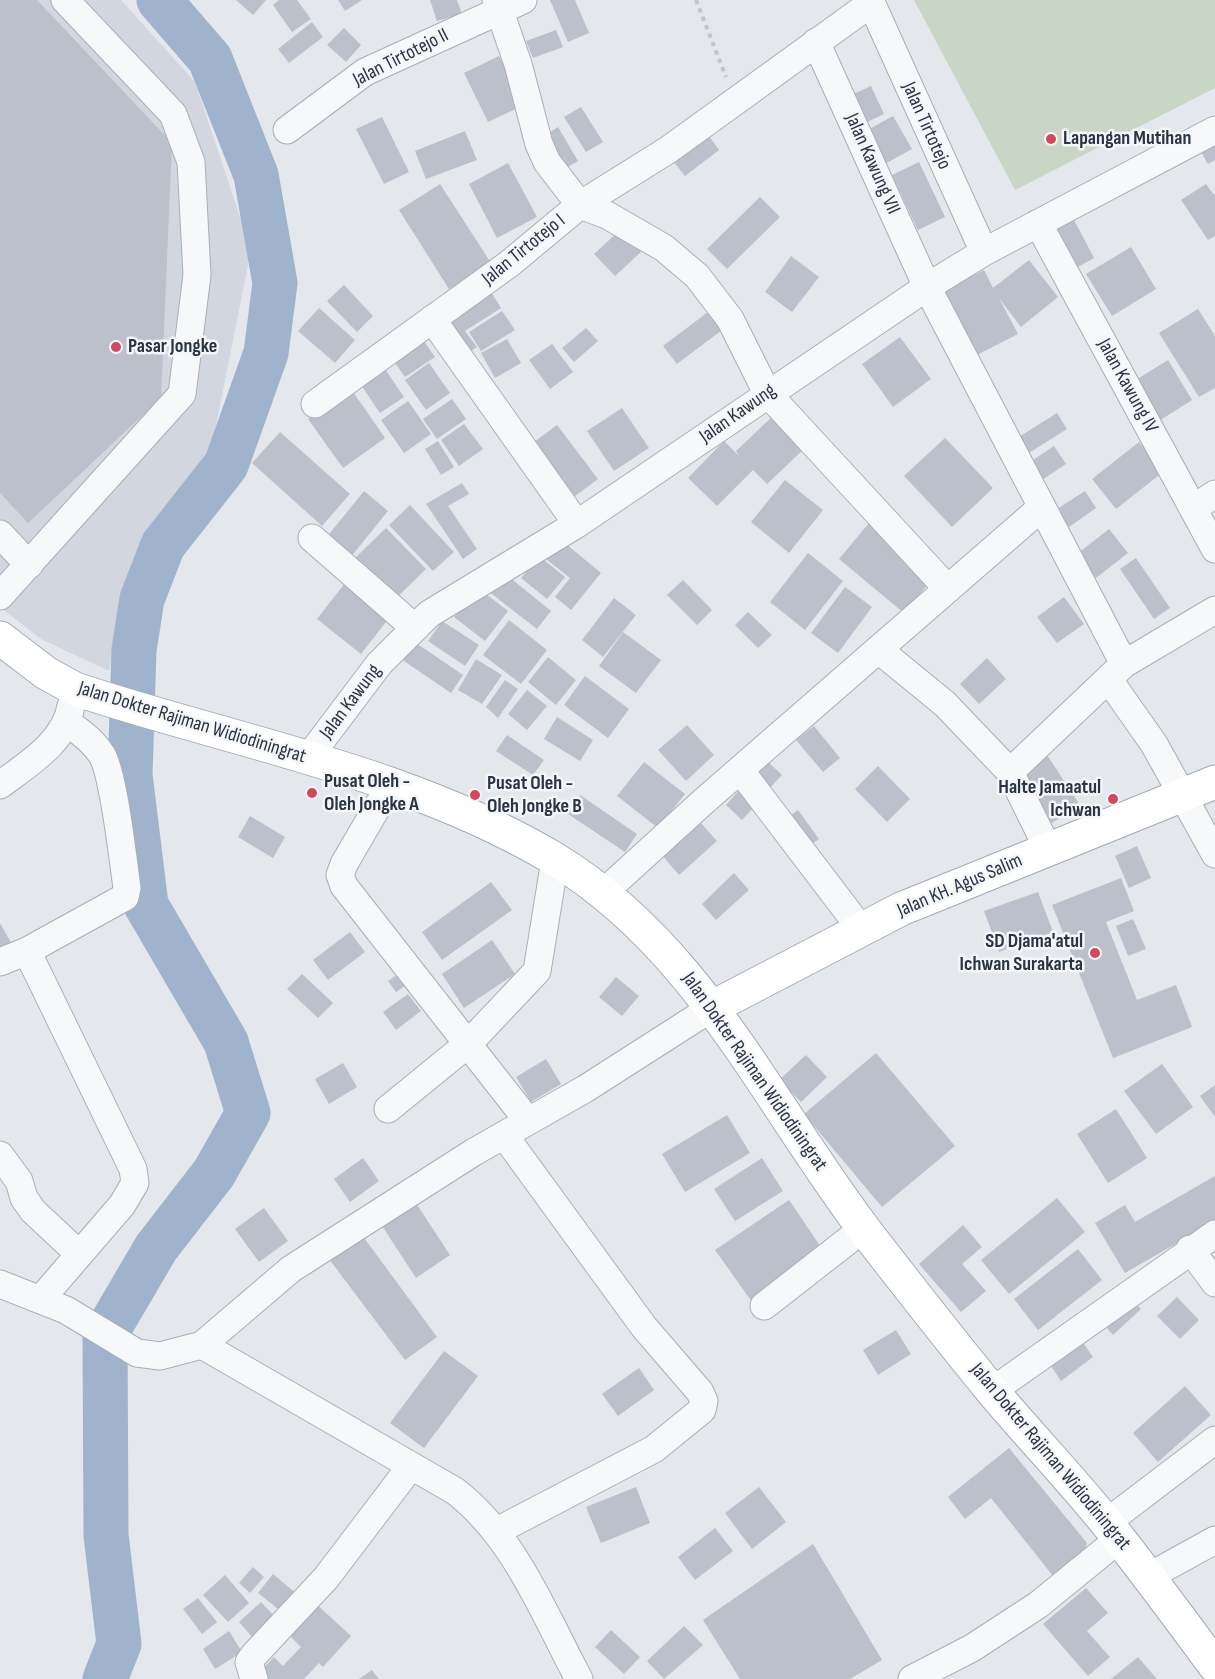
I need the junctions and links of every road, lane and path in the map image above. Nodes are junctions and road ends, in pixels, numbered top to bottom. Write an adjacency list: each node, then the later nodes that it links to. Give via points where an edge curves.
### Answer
1 (66, 0): 22 (street, via 173,114 191,162 197,275 182,394)
2 (696, 0): 6 (path)
3 (870, 2): 5 (street, Jalan Tirtotejo I); 11 (street, Jalan Tirtotejo)
4 (506, 4): 7 (street, Jalan Tirtotejo II, via 365,72); 9 (street, via 539,144 547,162)
5 (816, 42): 6 (street, Jalan Tirtotejo I); 12 (street, Jalan Kawung VII)
6 (735, 100): 9 (street, Jalan Tirtotejo I, via 668,150)
7 (287, 130)
8 (1215, 130): 10 (street, Jalan Kawung)
9 (580, 205): 13 (street, Jalan Tirtotejo I, via 509,264); 14 (street, via 607,215 664,248 698,276 730,319)
10 (1038, 224): 11 (street, Jalan Kawung); 16 (street, Jalan Kawung IV)
11 (984, 252): 12 (street, Jalan Kawung)
12 (927, 287): 14 (street, Jalan Kawung); 17 (street, Jalan Kawung VII)
13 (432, 319): 15 (street, Jalan Tirtotejo I); 18 (street)
14 (767, 393): 18 (street, Jalan Kawung); 23 (street)
15 (315, 404)
16 (1204, 501): 21 (street, Jalan Kawung IV)
17 (1042, 507): 23 (street); 29 (street, Jalan Kawung VII)
18 (577, 524): 26 (street, Jalan Kawung, via 437,609)
19 (0, 534): 22 (street)
20 (312, 538): 26 (street)
21 (1215, 549)
22 (29, 565): 24 (street)
23 (948, 589): 28 (street)
24 (0, 596)
25 (1215, 610): 29 (street)
26 (415, 628): 32 (street, Jalan Kawung, via 379,664)
27 (0, 639): 30 (main road, Jalan Dokter Rajiman Widiodiningrat, via 46,673)
28 (879, 650): 33 (street); 34 (street, via 945,704)
29 (1117, 672): 34 (street); 38 (street, Jalan Kawung VII)
30 (86, 693): 31 (street); 32 (main road, Jalan Dokter Rajiman Widiodiningrat)
31 (68, 723): 36 (street, via 48,748); 44 (street, via 103,756 127,888 121,901)
32 (309, 758): 37 (main road, Jalan Dokter Rajiman Widiodiningrat)
33 (740, 770): 42 (street); 43 (street)
34 (1010, 772): 39 (street)
35 (1215, 782): 38 (main road, Jalan KH. Agus Salim)
36 (0, 785)
37 (390, 785): 41 (main road, Jalan Dokter Rajiman Widiodiningrat, via 470,814); 47 (street, via 340,875 344,886)
38 (1183, 795): 39 (main road, Jalan KH. Agus Salim); 40 (street, Jalan Kawung VII)
39 (1048, 849): 43 (main road, Jalan KH. Agus Salim)
40 (1215, 854)
41 (555, 860): 42 (main road, Jalan Dokter Rajiman Widiodiningrat); 47 (street, via 537,971)
42 (603, 893): 46 (main road, Jalan Dokter Rajiman Widiodiningrat, via 650,933)
43 (861, 929): 46 (main road, Jalan KH. Agus Salim)
44 (27, 951): 45 (street); 55 (street, via 134,1169 135,1183 122,1205)
45 (0, 962)
46 (713, 1007): 49 (street); 52 (main road, Jalan Dokter Rajiman Widiodiningrat)
47 (469, 1043): 48 (street); 49 (street)
48 (388, 1109)
49 (528, 1121): 50 (street)
50 (504, 1135): 60 (street, via 291,1269); 64 (street, via 644,1327 704,1401 702,1410 654,1449)
51 (0, 1155): 55 (street, via 19,1181 33,1211)
52 (864, 1228): 59 (street); 61 (main road, Jalan Dokter Rajiman Widiodiningrat)
53 (1215, 1234): 54 (street)
54 (1190, 1250): 56 (street); 61 (street)
55 (78, 1253): 58 (street)
56 (1215, 1283)
57 (0, 1284): 58 (street)
58 (41, 1299): 60 (street, via 137,1353 160,1356)
59 (764, 1305)
60 (202, 1345): 63 (street)
61 (993, 1391): 65 (main road, Jalan Dokter Rajiman Widiodiningrat)
62 (1215, 1440): 65 (street)
63 (411, 1466): 64 (street, via 455,1491); 69 (street, via 326,1578 254,1655 249,1662)
64 (497, 1531): 70 (street)
65 (1113, 1531): 67 (main road, Jalan Dokter Rajiman Widiodiningrat); 71 (street, via 1038,1605 972,1648)
66 (1215, 1540): 67 (street)
67 (1149, 1577): 68 (main road, Jalan Dokter Rajiman Widiodiningrat)
68 (1215, 1666)
69 (254, 1679)
70 (579, 1679)
71 (912, 1679)

